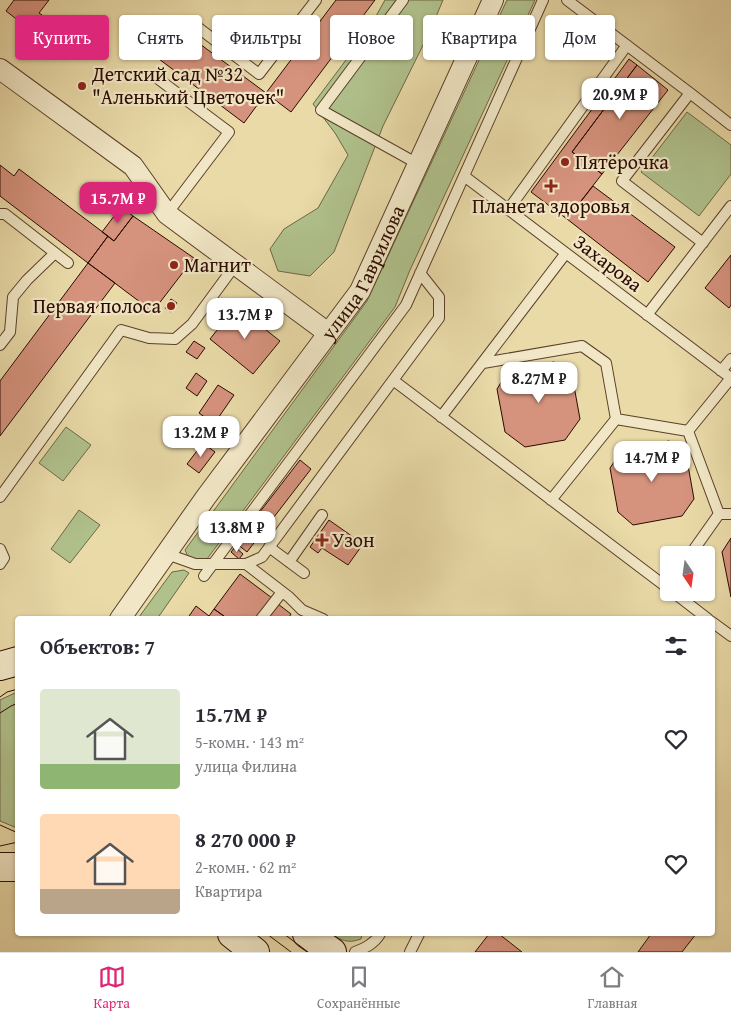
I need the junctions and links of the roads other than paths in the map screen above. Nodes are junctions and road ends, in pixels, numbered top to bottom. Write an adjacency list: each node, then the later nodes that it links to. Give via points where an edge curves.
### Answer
1 (316, 0): 6 (lane, via 259,74)
2 (403, 0): 12 (lane, via 321,110)
3 (493, 0): 12 (street, улица Гаврилова)
4 (544, 0): 13 (lane)
5 (568, 0): 7 (lane)
6 (202, 31)
7 (627, 45): 10 (lane); 15 (lane)
8 (0, 69): 17 (street, via 133,166)
9 (157, 78): 17 (lane, via 228,132)
10 (690, 93): 11 (lane); 18 (lane, via 622,182)
11 (731, 124)
12 (418, 164): 25 (street, улица Гаврилова, via 360,291)
13 (464, 176): 15 (lane, Захарова); 23 (lane)
14 (731, 206): 18 (lane)
15 (508, 210): 20 (lane, Захарова)
16 (0, 214): 19 (lane)
17 (167, 214): 22 (street)
18 (702, 243): 24 (lane)
19 (55, 253): 21 (lane); 26 (lane, via 13,297 10,332)
20 (566, 253): 24 (lane, Захарова); 28 (lane)
21 (68, 263)
22 (236, 264): 25 (street); 35 (lane, via 192,324 175,339 149,338 121,330)
23 (420, 273): 31 (lane, via 438,297 439,318); 46 (lane, via 406,306)
24 (647, 315): 29 (lane, Захарова)
25 (328, 333): 43 (street, улица Гаврилова)
26 (0, 345)
27 (731, 359): 29 (lane)
28 (483, 363): 32 (lane); 33 (lane, via 582,346 606,363)
29 (721, 371): 30 (lane, Захарова)
30 (731, 378): 34 (lane)
31 (393, 380): 32 (lane); 41 (lane)
32 (442, 417): 36 (lane)
33 (616, 420): 34 (lane); 36 (lane)
34 (688, 431): 37 (lane)
35 (0, 497)
36 (551, 500): 50 (lane)
37 (719, 514): 38 (lane); 40 (lane)
38 (731, 514)
39 (322, 515): 44 (lane)
40 (696, 546)
41 (269, 547): 44 (lane); 47 (lane, via 262,556)
42 (0, 549): 45 (lane, via 4,558)
43 (167, 554): 46 (lane, via 195,564); 53 (street, улица Гаврилова)
44 (289, 562): 48 (lane)
45 (0, 564)
46 (213, 564): 47 (lane); 49 (lane)
47 (246, 564): 51 (lane)
48 (304, 573)
49 (204, 576)
50 (660, 582)
51 (282, 592): 54 (lane); 55 (lane, via 302,610)
52 (685, 601): 56 (lane)
53 (122, 616)
54 (263, 616)
55 (316, 616)
56 (704, 616)
57 (715, 624): 58 (lane)
58 (731, 636)
59 (15, 662): 60 (main road)
60 (0, 666)
61 (0, 867): 62 (main road)
62 (15, 867)
63 (235, 936): 67 (main road)
64 (310, 936): 68 (main road)
65 (378, 936): 69 (lane, via 367,947)
66 (414, 936): 70 (lane)
67 (255, 952)
68 (332, 952)
69 (355, 952)
70 (410, 952)

